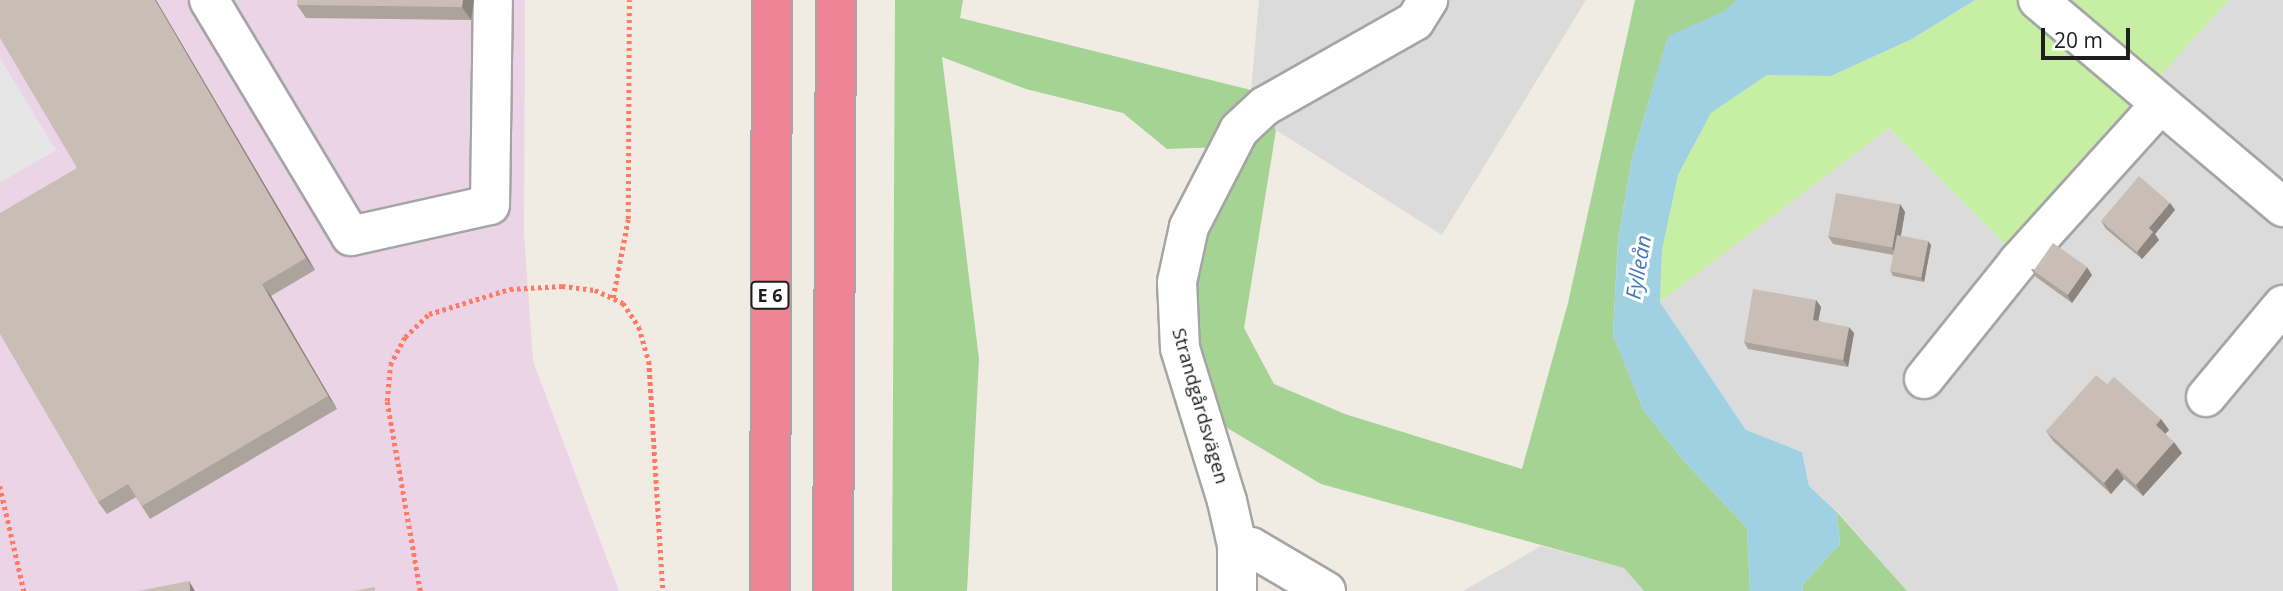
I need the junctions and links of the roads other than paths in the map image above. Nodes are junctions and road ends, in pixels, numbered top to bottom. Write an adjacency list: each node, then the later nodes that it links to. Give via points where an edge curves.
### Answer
1 (209, 0): 2 (street, via 351,236 489,205)
2 (492, 0)
3 (772, 0): 13 (highway, E 6)
4 (836, 0): 14 (highway)
5 (1428, 0): 12 (street, Strandgårdsvägen, via 1415,22 1265,106 1239,130 1189,227 1177,282 1180,348)
6 (2038, 0): 7 (street)
7 (2160, 105): 8 (street); 10 (street, via 2018,262)
8 (2283, 207)
9 (2283, 306): 11 (street)
10 (1924, 379)
11 (2206, 397)
12 (1237, 545): 15 (street, Strandgårdsvägen); 16 (street, via 1251,547)
13 (770, 591)
14 (833, 591)
15 (1237, 591)
16 (1326, 591)

